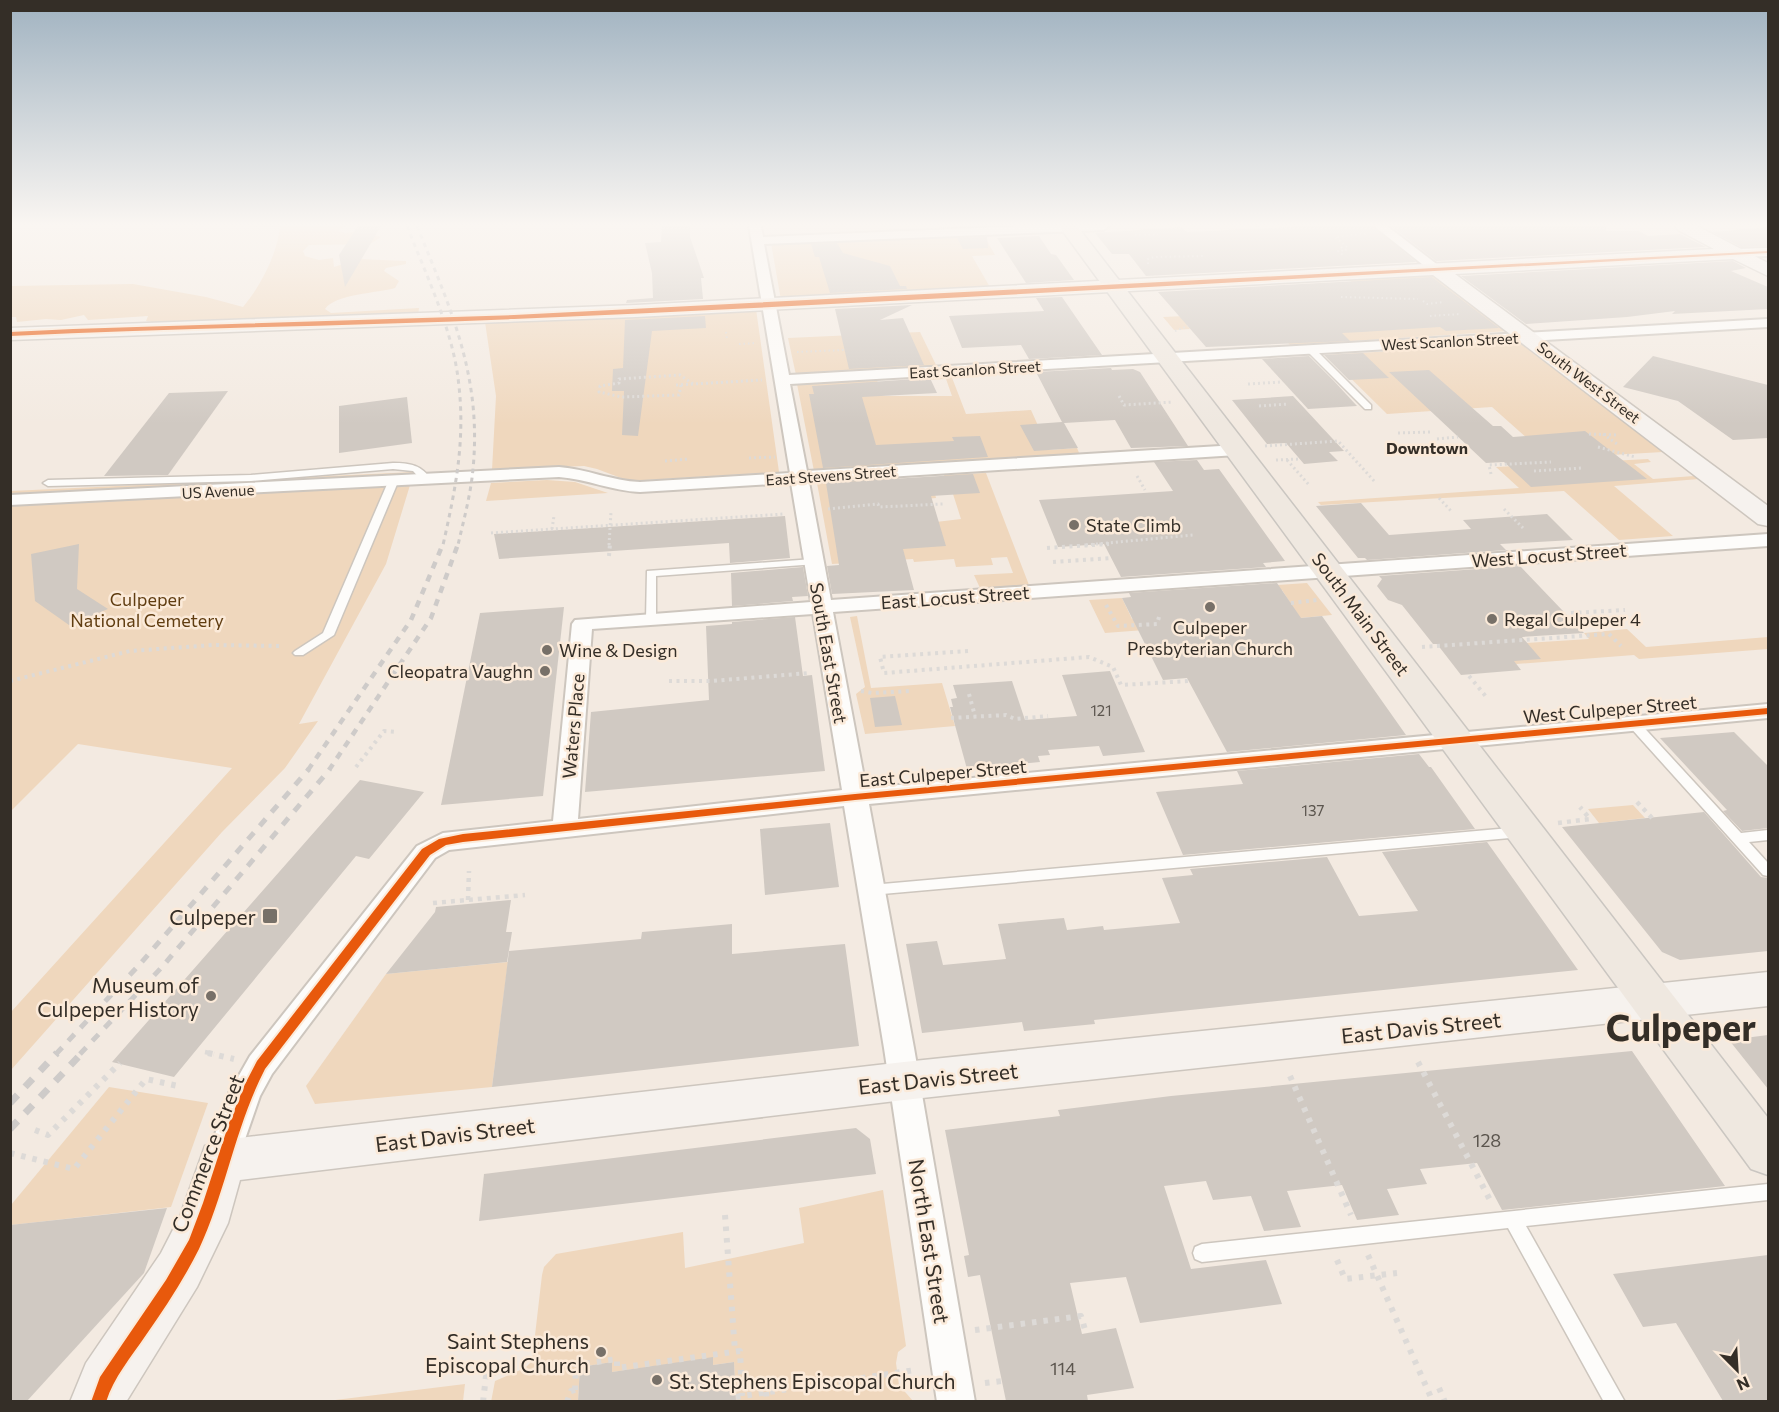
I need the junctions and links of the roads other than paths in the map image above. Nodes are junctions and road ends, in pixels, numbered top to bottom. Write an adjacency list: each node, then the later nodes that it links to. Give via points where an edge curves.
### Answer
1 (766, 292): 5 (street, South East Street)
2 (1001, 292): 5 (street)
3 (1120, 292): 9 (main road, South Main Street)
4 (1468, 292): 8 (street, South West Street)
5 (768, 304): 7 (street, via 456,320); 11 (street, South East Street)
6 (1768, 323): 8 (street, West Scanlon Street)
7 (10, 334)
8 (1528, 337): 10 (street, West Scanlon Street); 19 (street, South West Street)
9 (1170, 346): 10 (street, West Scanlon Street); 11 (street, East Scanlon Street); 13 (main road, South Main Street)
10 (1311, 350): 12 (lane)
11 (775, 380): 14 (street, South East Street)
12 (1368, 407)
13 (1250, 448): 14 (street, East Stevens Street); 22 (main road, South Main Street)
14 (798, 477): 15 (street, East Stevens Street, via 633,487 565,472); 21 (street, South East Street)
15 (426, 480): 16 (street, US Avenue); 17 (lane, via 415,468 393,465 251,478)
16 (393, 482): 18 (street, US Avenue); 26 (lane, via 328,635)
17 (48, 483)
18 (10, 500)
19 (1768, 518)
20 (1768, 540): 22 (street, West Locust Street)
21 (813, 562): 23 (street, South East Street); 24 (lane, via 651,573)
22 (1329, 571): 23 (street, East Locust Street); 29 (main road, South Main Street)
23 (821, 607): 24 (street, East Locust Street); 30 (street, South East Street)
24 (651, 619): 25 (street, East Locust Street)
25 (582, 624): 31 (street, Waters Place)
26 (299, 653)
27 (1768, 711): 28 (street, West Culpeper Street)
28 (1633, 723): 29 (street, West Culpeper Street); 34 (lane)
29 (1455, 739): 30 (street, East Culpeper Street); 32 (main road, South Main Street)
30 (855, 797): 31 (street, East Culpeper Street); 37 (street, South East Street)
31 (565, 827): 35 (street, East Culpeper Street)
32 (1525, 832): 37 (lane); 39 (main road, South Main Street)
33 (1768, 835): 34 (lane)
34 (1738, 838): 36 (lane)
35 (435, 845): 42 (street, Commerce Street, via 261,1065 245,1093)
36 (1768, 872)
37 (871, 890): 40 (street, South East Street)
38 (1768, 989): 39 (street, East Davis Street)
39 (1654, 1003): 40 (street, East Davis Street); 41 (main road, South Main Street)
40 (904, 1081): 42 (street, East Davis Street); 46 (street, North East Street)
41 (1768, 1154)
42 (222, 1161): 47 (street, Commerce Street, via 202,1223 179,1270 105,1382)
43 (1768, 1192): 44 (lane)
44 (1507, 1220): 45 (lane); 48 (lane)
45 (1202, 1253)
46 (969, 1393)
47 (98, 1401)
48 (1615, 1401)

